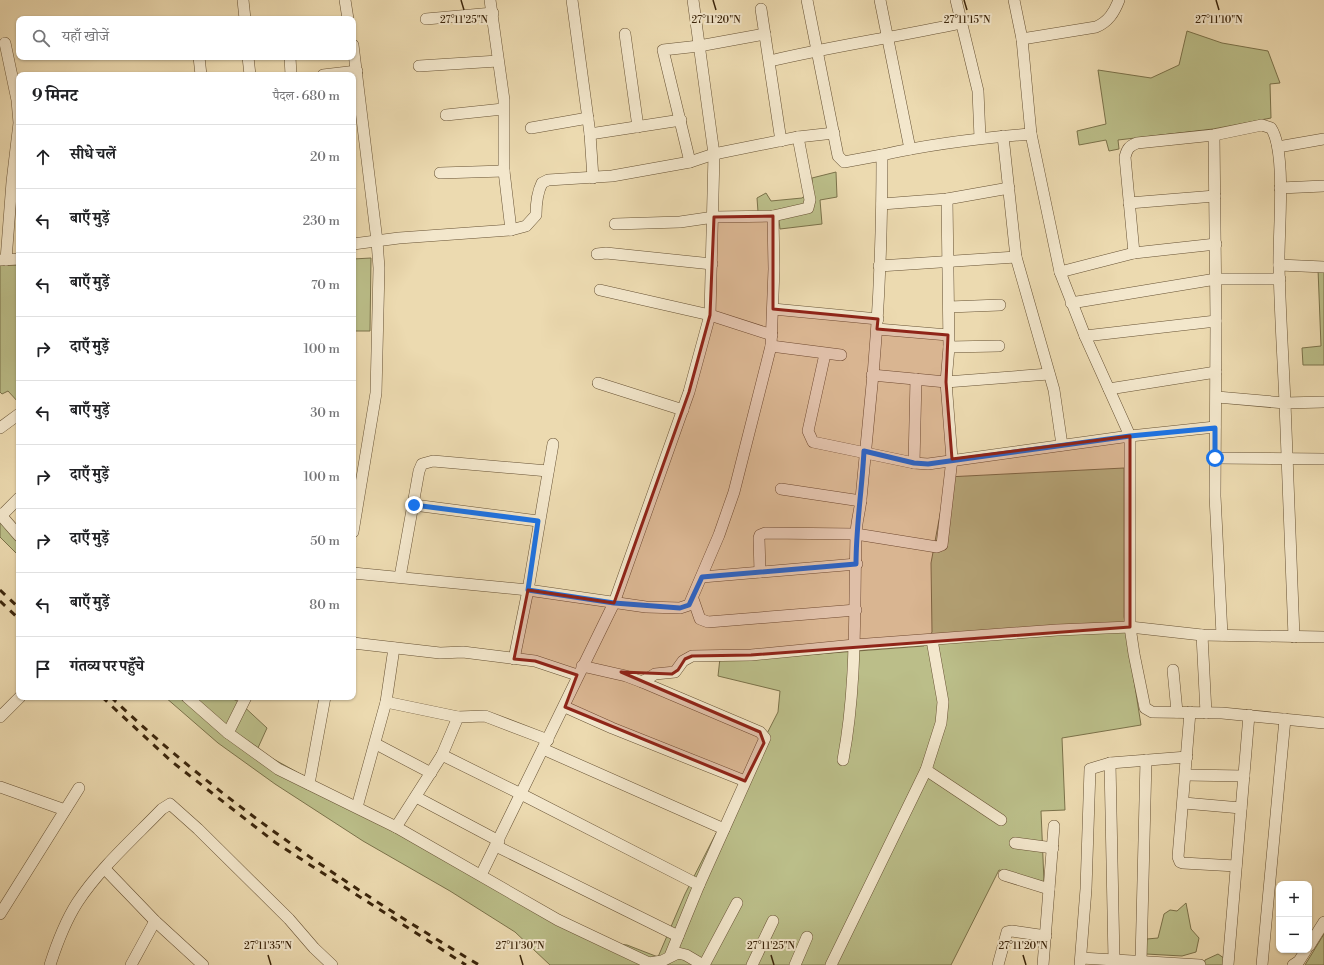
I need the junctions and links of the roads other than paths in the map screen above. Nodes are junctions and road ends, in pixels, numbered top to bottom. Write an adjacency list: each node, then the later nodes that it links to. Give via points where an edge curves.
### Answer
1 (243, 0): 13 (street)
2 (344, 0): 14 (street)
3 (490, 0): 12 (street)
4 (572, 0): 39 (street)
5 (693, 0): 22 (street)
6 (807, 0): 23 (street)
7 (880, 0): 19 (street)
8 (956, 0): 16 (street)
9 (1014, 0): 20 (street)
10 (1119, 0): 20 (street, via 1112,15 1096,28)
11 (761, 9): 18 (street)
12 (493, 13): 15 (street); 28 (street)
13 (245, 16)
14 (347, 16)
15 (426, 19)
16 (961, 23): 19 (street); 49 (street, via 978,91)
17 (625, 34): 41 (street)
18 (765, 34): 22 (street); 29 (street)
19 (889, 38): 23 (street); 54 (street)
20 (1022, 39): 45 (street)
21 (5, 43): 36 (street)
22 (699, 46): 40 (street, via 663,50); 55 (street)
23 (818, 50): 29 (street); 43 (street)
24 (199, 60): 32 (street)
25 (248, 60): 33 (street)
26 (290, 60): 34 (street)
27 (355, 60): 31 (street)
28 (498, 61): 30 (street); 37 (street)
29 (770, 61): 51 (street)
30 (419, 66)
31 (357, 71): 35 (street); 73 (street)
32 (201, 72)
33 (250, 72)
34 (291, 72)
35 (348, 72)
36 (16, 95)
37 (503, 108): 38 (street); 58 (street)
38 (446, 115)
39 (588, 118): 42 (street); 44 (street)
40 (681, 120): 41 (street); 57 (street)
41 (638, 127): 44 (street)
42 (531, 128)
43 (834, 133): 48 (street); 56 (street, via 838,156 844,162)
44 (590, 134): 60 (street)
45 (1031, 134): 47 (street); 86 (street)
46 (1214, 135): 53 (street, via 1267,125 1275,133); 64 (street); 66 (street, via 1131,146 1126,157)
47 (1004, 136): 49 (street); 62 (street)
48 (798, 137): 51 (street); 68 (street, via 810,205 803,210)
49 (980, 138): 54 (street)
50 (1324, 139): 53 (street)
51 (781, 141): 55 (street)
52 (16, 142): 70 (street)
53 (1278, 147): 63 (street)
54 (910, 149): 56 (street)
55 (714, 154): 57 (street); 69 (street)
56 (882, 155): 67 (street)
57 (690, 162): 60 (street)
58 (504, 171): 59 (street); 72 (street)
59 (440, 172)
60 (593, 178): 72 (street, via 548,180 542,183 536,204 536,215 526,226)
61 (1324, 186): 63 (street)
62 (1009, 188): 65 (street); 78 (street)
63 (1280, 188): 83 (street)
64 (1215, 196): 66 (street); 75 (street)
65 (947, 199): 67 (street); 81 (street)
66 (1129, 203): 76 (street)
67 (882, 204): 84 (street)
68 (773, 216): 69 (street); 93 (street)
69 (714, 217): 71 (street, via 680,222); 82 (street)
70 (4, 220): 80 (street)
71 (614, 224)
72 (511, 230): 73 (street)
73 (377, 241): 74 (street); 131 (street, via 379,268 376,393)
74 (356, 244)
75 (1216, 244): 76 (street); 87 (street)
76 (1134, 253): 86 (street)
77 (597, 254): 82 (street)
78 (1016, 256): 81 (street); 104 (street)
79 (16, 259): 80 (street)
80 (3, 260)
81 (949, 262): 84 (street); 92 (street)
82 (712, 264): 94 (street)
83 (1279, 265): 85 (street); 88 (street)
84 (879, 266): 96 (street)
85 (1324, 267)
86 (1060, 272): 90 (street)
87 (1216, 279): 88 (street); 90 (street); 95 (street)
88 (1280, 279): 112 (street)
89 (600, 290): 94 (street)
90 (1071, 302): 97 (street)
91 (1000, 305): 92 (street)
92 (949, 307): 99 (street)
93 (773, 309): 96 (street); 98 (street)
94 (710, 316): 98 (street); 113 (street)
95 (1216, 321): 97 (street); 103 (street)
96 (878, 324): 99 (street); 105 (street)
97 (1085, 336): 109 (street)
98 (771, 340): 101 (street); 140 (street, via 734,492)
99 (948, 341): 100 (street); 107 (street)
100 (999, 346)
101 (825, 354): 102 (street); 120 (street, via 808,431 810,438 813,442 823,445)
102 (841, 355)
103 (1216, 372): 109 (street); 110 (street)
104 (1049, 374): 107 (street); 119 (street, via 1054,390)
105 (872, 375): 106 (street); 120 (street)
106 (916, 379): 107 (street); 125 (street)
107 (946, 382): 124 (street)
108 (598, 383): 113 (street)
109 (1109, 389): 117 (street)
110 (1217, 397): 112 (street); 116 (street)
111 (1324, 402): 112 (street)
112 (1285, 403): 122 (street)
113 (683, 410): 143 (street)
114 (16, 416): 115 (street)
115 (0, 428)
116 (1215, 428): 117 (street); 121 (street)
117 (1130, 436): 119 (street); 145 (street)
118 (553, 444): 126 (street)
119 (1062, 445): 124 (street)
120 (864, 451): 125 (street); 129 (street)
121 (1215, 458): 122 (street); 147 (street)
122 (1286, 459): 123 (street); 148 (street)
123 (1324, 459)
124 (952, 460): 125 (street, via 928,464); 135 (street, via 940,547)
125 (914, 463)
126 (548, 471): 130 (street, via 429,460 420,467); 133 (street)
127 (781, 489): 129 (street)
128 (16, 501): 132 (street)
129 (861, 501): 135 (street)
130 (414, 505): 133 (street); 139 (street)
131 (356, 514)
132 (1, 515): 134 (street)
133 (538, 521): 141 (street)
134 (16, 532)
135 (856, 534): 136 (street); 137 (street, via 762,533 759,538)
136 (856, 564): 137 (street); 144 (street)
137 (760, 572): 140 (street)
138 (356, 573): 139 (street)
139 (400, 577): 141 (street)
140 (702, 577): 142 (street)
141 (528, 590): 143 (street); 154 (street)
142 (693, 599): 143 (street, via 689,605 680,608); 144 (street, via 700,619 708,622)
143 (614, 603): 156 (street)
144 (856, 610): 152 (street)
145 (1130, 627): 146 (street); 150 (street); 164 (street, via 1145,708 1152,712)
146 (1202, 635): 147 (street); 166 (street)
147 (1222, 636): 148 (street)
148 (1294, 637): 149 (street)
149 (1324, 637)
150 (932, 640): 152 (street); 180 (street, via 943,713)
151 (356, 643): 153 (street)
152 (854, 645): 157 (street, via 751,655 692,656 685,659 675,672 655,674); 177 (street)
153 (394, 648): 154 (street, via 440,653 462,652); 162 (street)
154 (514, 659): 156 (street)
155 (1173, 670): 164 (street)
156 (580, 671): 157 (street, via 626,676); 163 (street)
157 (642, 682): 184 (street, via 764,735 764,743)
158 (17, 700): 168 (street)
159 (190, 700): 172 (street)
160 (244, 700): 172 (street)
161 (324, 700): 185 (street)
162 (386, 702): 169 (street); 173 (street)
163 (565, 706): 174 (street); 184 (street, via 612,728)
164 (1176, 712): 165 (street)
165 (1190, 712): 166 (street); 176 (street)
166 (1206, 713): 167 (street)
167 (1249, 715): 170 (street); 183 (street)
168 (0, 717)
169 (458, 717): 174 (street, via 485,716); 175 (street)
170 (1285, 718): 171 (street); 234 (street)
171 (1324, 723)
172 (228, 733): 185 (street, via 278,769)
173 (376, 744): 181 (street); 191 (street)
174 (545, 744): 188 (street); 197 (street, via 586,770)
175 (442, 755): 181 (street); 188 (street)
176 (1187, 757): 178 (street); 182 (street)
177 (843, 760)
178 (1146, 760): 179 (street); 219 (street)
179 (1110, 763): 218 (street); 220 (street, via 1092,767 1089,771)
180 (926, 770): 194 (street); 229 (street)
181 (431, 773): 189 (street)
182 (1186, 775): 183 (street); 190 (street)
183 (1244, 776): 192 (street)
184 (745, 781): 197 (street)
185 (309, 784): 191 (street)
186 (0, 787): 193 (street)
187 (79, 788): 193 (street)
188 (521, 794): 199 (street); 205 (street)
189 (416, 797): 196 (street); 199 (street)
190 (1184, 803): 192 (street); 201 (street, via 1178,857 1180,862)
191 (357, 807): 196 (street)
192 (1241, 808): 201 (street)
193 (65, 810): 208 (street)
194 (1000, 820)
195 (1054, 826): 200 (street)
196 (396, 827): 203 (street)
197 (724, 829): 205 (street)
198 (1015, 843): 200 (street)
199 (498, 844): 203 (street); 212 (street)
200 (1053, 848): 206 (street)
201 (1236, 866): 233 (street)
202 (105, 869): 209 (street); 222 (street, via 71,913); 225 (street, via 162,808 170,804 284,914)
203 (481, 875): 217 (street, via 558,920 642,960 656,963)
204 (1004, 875): 206 (street)
205 (699, 885): 212 (street)
206 (1049, 889): 213 (street)
207 (737, 903): 226 (street)
208 (0, 914)
209 (155, 921): 223 (street); 224 (street)
210 (773, 921): 227 (street)
211 (1324, 922): 215 (street)
212 (678, 936): 217 (street)
213 (1046, 936): 230 (street, via 1007,932); 231 (street)
214 (807, 937): 228 (street)
215 (1312, 941)
216 (1304, 953): 235 (street)
217 (670, 956): 226 (street, via 678,953 686,955)
218 (1114, 960): 219 (street); 220 (street)
219 (1141, 961): 221 (street)
220 (1081, 962)
221 (1176, 964): 232 (street)
222 (50, 965)
223 (131, 965)
224 (203, 965)
225 (332, 965)
226 (703, 965)
227 (752, 965)
228 (795, 965)
229 (831, 965)
230 (998, 965)
231 (1043, 965)
232 (1200, 965)
233 (1228, 965)
234 (1262, 965)
235 (1293, 965)

